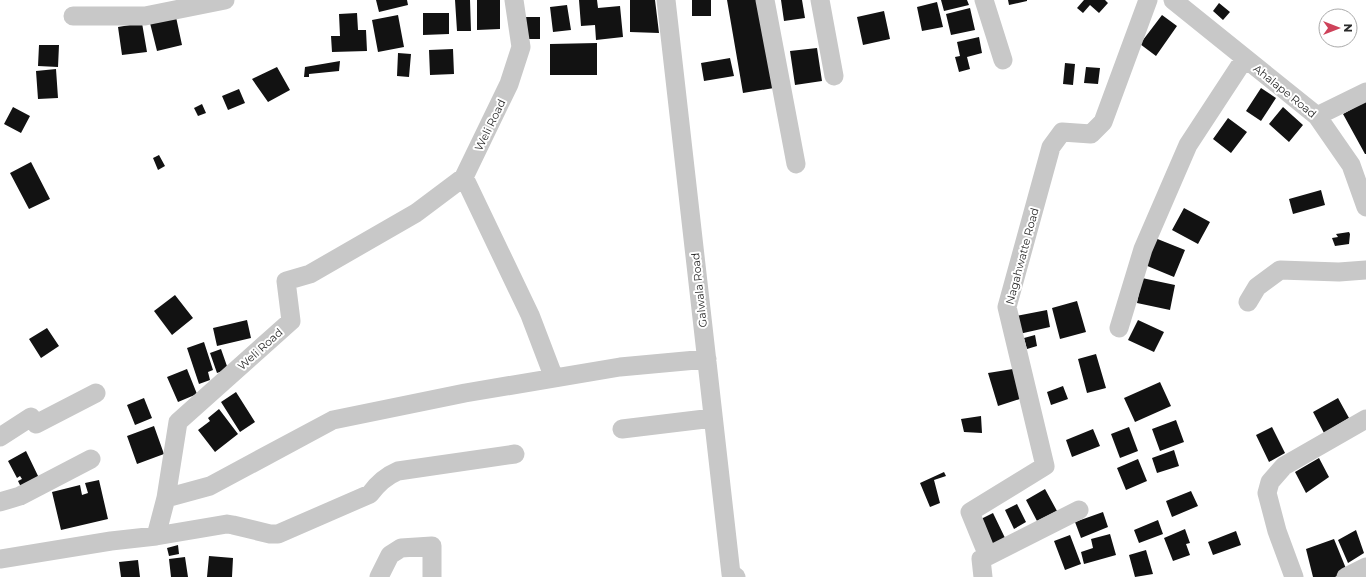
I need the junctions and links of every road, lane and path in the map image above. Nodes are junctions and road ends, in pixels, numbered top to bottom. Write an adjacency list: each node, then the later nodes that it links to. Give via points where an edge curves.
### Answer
1 (224, 0): 9 (street, via 145,16)
2 (514, 0): 17 (street, Weli Road, via 521,47 510,84)
3 (666, 0): 22 (street, Galwala Road)
4 (765, 0): 16 (street)
5 (820, 0): 12 (street)
6 (984, 0): 11 (street)
7 (1148, 0): 35 (street, Nagahwatte Road, via 1103,122 1091,134 1062,132 1051,147 1007,307 1045,466 970,512)
8 (1173, 0): 10 (street, Ahalape Road)
9 (73, 16)
10 (1245, 58): 14 (street, Ahalape Road); 21 (street, via 1188,145 1142,249)
11 (1003, 60)
12 (834, 76)
13 (1366, 92): 14 (street)
14 (1317, 116): 15 (street, Ahalape Road)
15 (1358, 163): 18 (street, Ahalape Road)
16 (796, 164)
17 (464, 176): 23 (street, via 530,315); 31 (street, Weli Road, via 416,213 310,274 286,281 291,321 178,422)
18 (1366, 207)
19 (1366, 270): 20 (street, via 1280,270 1257,287)
20 (1248, 302)
21 (1120, 328)
22 (707, 359): 23 (street, via 620,367); 25 (street, Galwala Road)
23 (554, 378): 31 (street, via 333,420 210,486)
24 (96, 393): 28 (street, via 36,424 30,417)
25 (713, 418): 27 (street); 40 (street, Galwala Road, via 731,574)
26 (1366, 419): 42 (street, via 1284,466 1270,482 1267,493 1276,532)
27 (622, 428)
28 (0, 437)
29 (515, 454): 34 (street, via 398,471 378,483 370,494 278,534 227,524)
30 (91, 459): 32 (street, via 20,496)
31 (166, 498): 34 (street, Weli Road)
32 (0, 502)
33 (1079, 510): 35 (street)
34 (156, 536): 36 (street)
35 (988, 556): 41 (street, via 981,559)
36 (0, 559)
37 (1366, 567): 43 (street)
38 (379, 577): 39 (street, via 390,554 401,548 432,546)
39 (432, 577)
40 (736, 577)
41 (983, 577)
42 (1294, 577)
43 (1346, 577)

